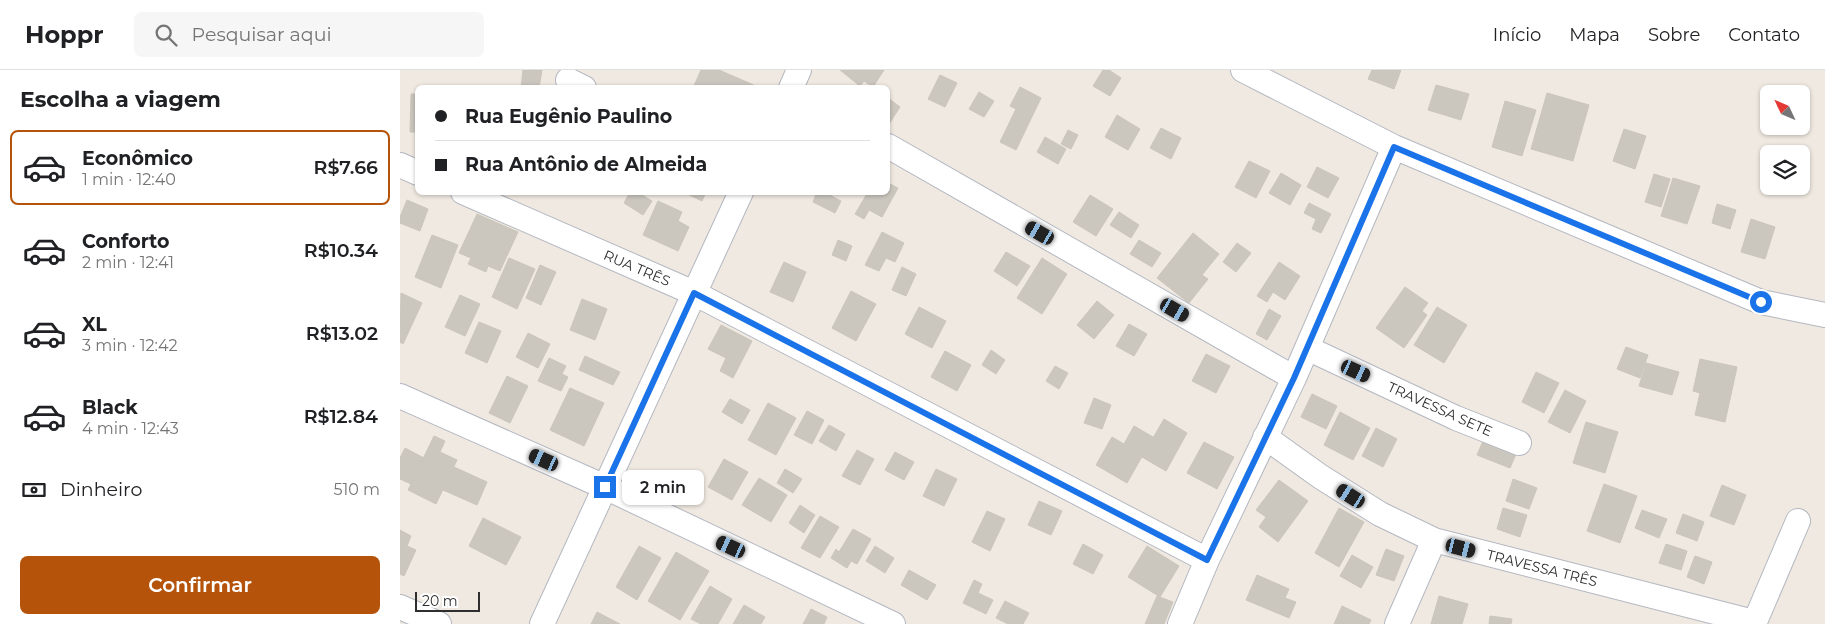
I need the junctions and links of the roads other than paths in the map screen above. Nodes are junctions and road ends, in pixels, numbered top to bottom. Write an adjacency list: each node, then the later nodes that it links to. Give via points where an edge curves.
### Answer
1 (799, 70): 3 (street)
2 (1243, 70): 5 (street)
3 (792, 85)
4 (890, 147): 13 (street)
5 (1394, 147): 11 (street, via 1761,302); 12 (street)
6 (400, 165): 7 (street)
7 (415, 172)
8 (470, 195): 10 (street, RUA TRÊS)
9 (740, 195): 10 (street)
10 (694, 293): 17 (street); 20 (street, RUA TRÊS)
11 (1825, 315)
12 (1307, 348): 13 (street); 16 (street, TRAVESSA SETE, via 1456,418)
13 (1294, 378): 15 (street)
14 (400, 396): 17 (street)
15 (1265, 437): 19 (street, TRAVESSA TRÊS, via 1380,514); 20 (street)
16 (1519, 443)
17 (605, 487): 24 (street); 25 (street)
18 (1798, 521): 22 (street)
19 (1434, 540): 22 (street, TRAVESSA TRÊS); 27 (street)
20 (1207, 560): 26 (street)
21 (400, 607): 23 (street)
22 (1754, 623)
23 (439, 624)
24 (542, 624)
25 (892, 624)
26 (1180, 624)
27 (1396, 624)

